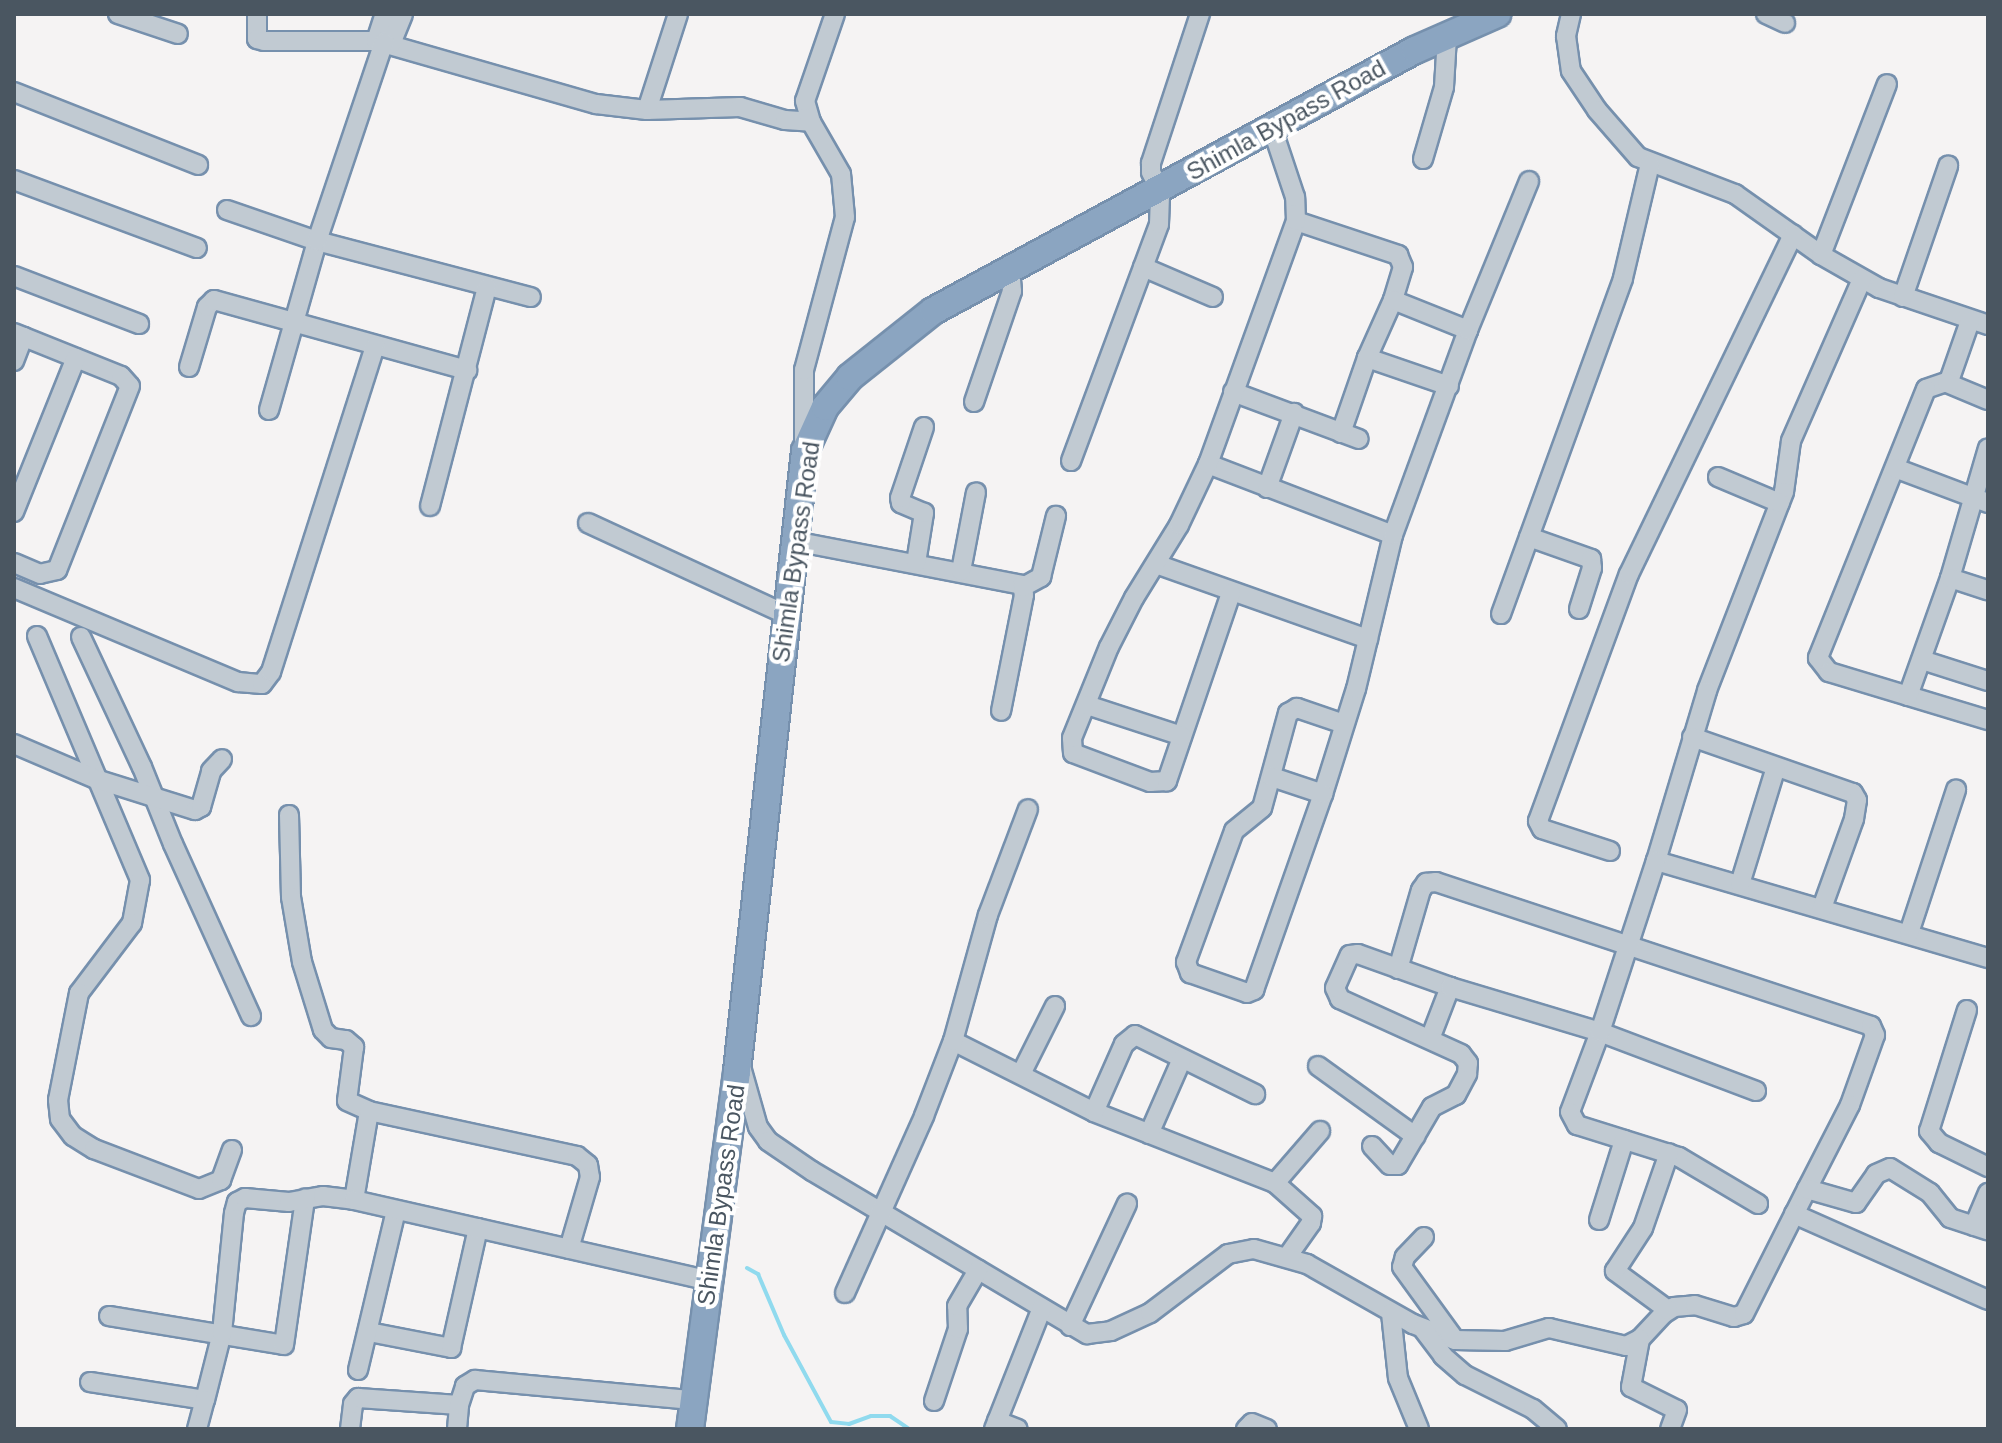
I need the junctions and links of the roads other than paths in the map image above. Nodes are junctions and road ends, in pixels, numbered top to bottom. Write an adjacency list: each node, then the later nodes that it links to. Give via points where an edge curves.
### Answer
1 (118, 14): 12 (street)
2 (257, 14): 14 (street, via 257,39 264,41)
3 (385, 14): 14 (street)
4 (403, 14): 14 (street)
5 (678, 14): 17 (street)
6 (835, 14): 18 (street, via 807,89)
7 (1200, 14): 26 (street, via 1151,163)
8 (1497, 14): 13 (highway, Shimla Bypass Road)
9 (1571, 14): 21 (street, via 1566,36 1571,71 1626,145)
10 (1766, 14): 11 (street)
11 (1785, 23)
12 (178, 34)
13 (1447, 36): 19 (highway, Shimla Bypass Road); 20 (street, via 1444,87)
14 (384, 42): 17 (street, via 596,104); 30 (street)
15 (1887, 84): 32 (street)
16 (14, 92): 22 (street)
17 (647, 110): 18 (street, via 740,107)
18 (811, 122): 61 (street, via 841,174 845,217 804,370)
19 (1272, 128): 26 (highway, Shimla Bypass Road); 28 (street, via 1295,197)
20 (1423, 159)
21 (1650, 164): 29 (street, via 1718,185); 76 (street, via 1623,278)
22 (198, 165)
23 (1948, 166): 40 (street)
24 (14, 180): 31 (street)
25 (1529, 181): 45 (street)
26 (1160, 190): 33 (street, via 1162,216); 34 (highway, Shimla Bypass Road)
27 (227, 210): 30 (street)
28 (1296, 221): 41 (street, via 1398,255 1403,267); 55 (street)
29 (1793, 235): 32 (street); 112 (street, via 1629,574 1538,821 1542,829)
30 (317, 241): 37 (street); 44 (street)
31 (197, 248)
32 (1821, 255): 36 (street)
33 (1143, 267): 39 (street); 63 (street)
34 (1010, 268): 57 (street, via 1012,291); 61 (highway, Shimla Bypass Road, via 933,311 850,377 825,407)
35 (14, 276): 43 (street)
36 (1862, 279): 40 (street); 70 (street, via 1791,441 1788,481)
37 (487, 287): 38 (street); 52 (street)
38 (531, 297)
39 (1213, 297)
40 (1903, 297): 42 (street)
41 (1393, 300): 45 (street); 49 (street)
42 (1979, 323): 53 (street)
43 (139, 324)
44 (293, 324): 47 (street); 51 (street, via 214,300 207,307); 58 (street)
45 (1468, 330): 54 (street)
46 (19, 335): 48 (street); 50 (street)
47 (375, 346): 52 (street); 84 (street, via 271,672 262,684 238,682)
48 (76, 358): 72 (street); 78 (street, via 128,380 129,393 57,570 40,574)
49 (1367, 358): 54 (street); 59 (street, via 1350,436)
50 (14, 361)
51 (189, 367)
52 (467, 370): 71 (street)
53 (1947, 383): 56 (street); 65 (street, via 1926,389)
54 (1449, 386): 75 (street)
55 (1233, 392): 59 (street); 64 (street)
56 (1988, 400)
57 (974, 402)
58 (269, 410)
59 (1294, 413): 67 (street)
60 (924, 427): 79 (street, via 900,498 924,511)
61 (805, 451): 77 (highway, Shimla Bypass Road)
62 (1986, 458): 69 (street)
63 (1071, 461)
64 (1208, 464): 67 (street); 80 (street)
65 (1895, 468): 69 (street); 95 (street, via 1818,658 1829,672)
66 (1718, 477): 70 (street)
67 (1267, 488): 75 (street)
68 (976, 492): 81 (street)
69 (1980, 501): 82 (street)
70 (1780, 503): 101 (street)
71 (430, 506)
72 (14, 512)
73 (1056, 516): 83 (street, via 1041,577)
74 (588, 523): 89 (street)
75 (1393, 535): 92 (street)
76 (1529, 537): 87 (street, via 1591,559); 88 (street)
77 (794, 541): 79 (street); 89 (highway, Shimla Bypass Road)
78 (14, 563)
79 (916, 563): 81 (street)
80 (1156, 564): 86 (street); 96 (street, via 1124,615)
81 (961, 571): 83 (street)
82 (1950, 578): 85 (street); 93 (street)
83 (1023, 587): 97 (street)
84 (14, 588)
85 (1988, 590)
86 (1231, 593): 92 (street); 100 (street)
87 (1579, 609)
88 (1501, 614)
89 (787, 615): 127 (highway, Shimla Bypass Road)
90 (37, 636): 106 (street)
91 (81, 637): 109 (street)
92 (1368, 639): 99 (street)
93 (1922, 660): 94 (street); 95 (street)
94 (1988, 681)
95 (1908, 696): 98 (street)
96 (1087, 705): 100 (street); 100 (street, via 1072,738 1073,753 1150,782 1167,781)
97 (1001, 711)
98 (1988, 720)
99 (1344, 724): 105 (street, via 1291,710); 108 (street)
100 (1182, 736)
101 (1692, 737): 104 (street); 113 (street)
102 (14, 744): 106 (street)
103 (222, 759): 109 (street, via 210,773 199,809)
104 (1776, 767): 114 (street); 115 (street, via 1844,789 1857,800)
105 (1272, 777): 108 (street); 108 (street, via 1262,808 1234,831 1186,962 1187,971 1196,976 1247,993 1254,990)
106 (96, 779): 109 (street); 140 (street, via 137,871 140,890 132,923 79,993 59,1092 60,1119 73,1136 94,1149 199,1189 216,1185 226,1173)
107 (1956, 790): 116 (street)
108 (1323, 794)
109 (155, 801): 123 (street)
110 (1028, 809): 126 (street, via 988,915)
111 (289, 815): 133 (street, via 291,897 302,962 323,1030 354,1047 347,1101)
112 (1610, 851)
113 (1656, 861): 114 (street); 117 (street)
114 (1740, 884): 115 (street)
115 (1822, 908): 116 (street)
116 (1909, 933): 118 (street)
117 (1628, 946): 119 (street, via 1431,881 1421,890); 124 (street); 144 (street, via 1873,1029 1850,1105)
118 (1988, 958)
119 (1398, 969): 120 (street); 125 (street, via 1353,953 1335,988 1337,995)
120 (1450, 987): 124 (street); 125 (street)
121 (1055, 1006): 130 (street)
122 (1967, 1010): 142 (street, via 1929,1131 1939,1143)
123 (251, 1016)
124 (1600, 1032): 131 (street); 138 (street, via 1571,1116 1577,1125)
125 (1430, 1039): 137 (street, via 1466,1058 1467,1074 1456,1095 1432,1107)
126 (953, 1041): 130 (street); 151 (street)
127 (739, 1059): 151 (street, via 758,1127 768,1141); 160 (highway, Shimla Bypass Road)
128 (1182, 1059): 132 (street); 134 (street, via 1138,1035 1129,1037); 136 (street)
129 (1318, 1066): 137 (street)
130 (1021, 1074): 134 (street)
131 (1756, 1091)
132 (1255, 1094)
133 (369, 1111): 147 (street); 157 (street, via 584,1159 590,1177)
134 (1094, 1112): 136 (street)
135 (1320, 1131): 143 (street)
136 (1149, 1134): 143 (street)
137 (1415, 1136): 139 (street, via 1395,1166)
138 (1624, 1140): 141 (street); 153 (street)
139 (1372, 1146)
140 (232, 1150)
141 (1669, 1153): 149 (street); 164 (street, via 1643,1228 1615,1271)
142 (1988, 1167)
143 (1275, 1183): 158 (street, via 1312,1216)
144 (1807, 1189): 152 (street); 155 (street, via 1856,1203 1876,1174 1890,1168 1930,1193 1944,1214)
145 (1988, 1193): 155 (street)
146 (305, 1199): 147 (street); 170 (street, via 247,1197 237,1202); 170 (street, via 286,1343)
147 (354, 1200): 150 (street)
148 (1127, 1204): 167 (street)
149 (1758, 1204)
150 (396, 1210): 154 (street); 169 (street)
151 (882, 1213): 159 (street); 161 (street)
152 (1794, 1214): 162 (street); 164 (street, via 1744,1314 1734,1317 1686,1304)
153 (1599, 1220)
154 (478, 1228): 157 (street); 169 (street, via 451,1348)
155 (1981, 1228)
156 (1424, 1237): 172 (street, via 1402,1267)
157 (569, 1249): 160 (street)
158 (1287, 1257): 165 (street); 167 (street, via 1254,1249 1228,1254 1168,1301 1111,1331 1087,1334)
159 (978, 1270): 163 (street); 177 (street, via 957,1306 958,1329)
160 (710, 1281): 176 (highway, Shimla Bypass Road)
161 (845, 1293)
162 (1988, 1300)
163 (1042, 1308): 167 (street); 179 (street)
164 (1668, 1310): 171 (street)
165 (1391, 1313): 168 (street); 187 (street, via 1398,1378)
166 (109, 1316): 170 (street)
167 (1070, 1326)
168 (1423, 1329): 172 (street); 188 (street, via 1465,1375 1533,1409)
169 (369, 1332): 173 (street)
170 (222, 1333): 175 (street)
171 (1640, 1339): 172 (street, via 1619,1346 1549,1328 1505,1341); 189 (street, via 1631,1387 1677,1410)
172 (1455, 1340)
173 (358, 1370)
174 (90, 1382): 175 (street)
175 (205, 1400): 180 (street)
176 (692, 1400): 178 (street, via 475,1380 465,1386); 183 (highway, Shimla Bypass Road)
177 (934, 1401)
178 (459, 1405): 181 (street, via 358,1398); 182 (street)
179 (996, 1425): 184 (street)
180 (197, 1429)
181 (350, 1429)
182 (457, 1429)
183 (690, 1429)
184 (1018, 1429)
185 (1246, 1429): 186 (street, via 1252,1423)
186 (1267, 1429)
187 (1419, 1429)
188 (1557, 1429)
189 (1670, 1429)

